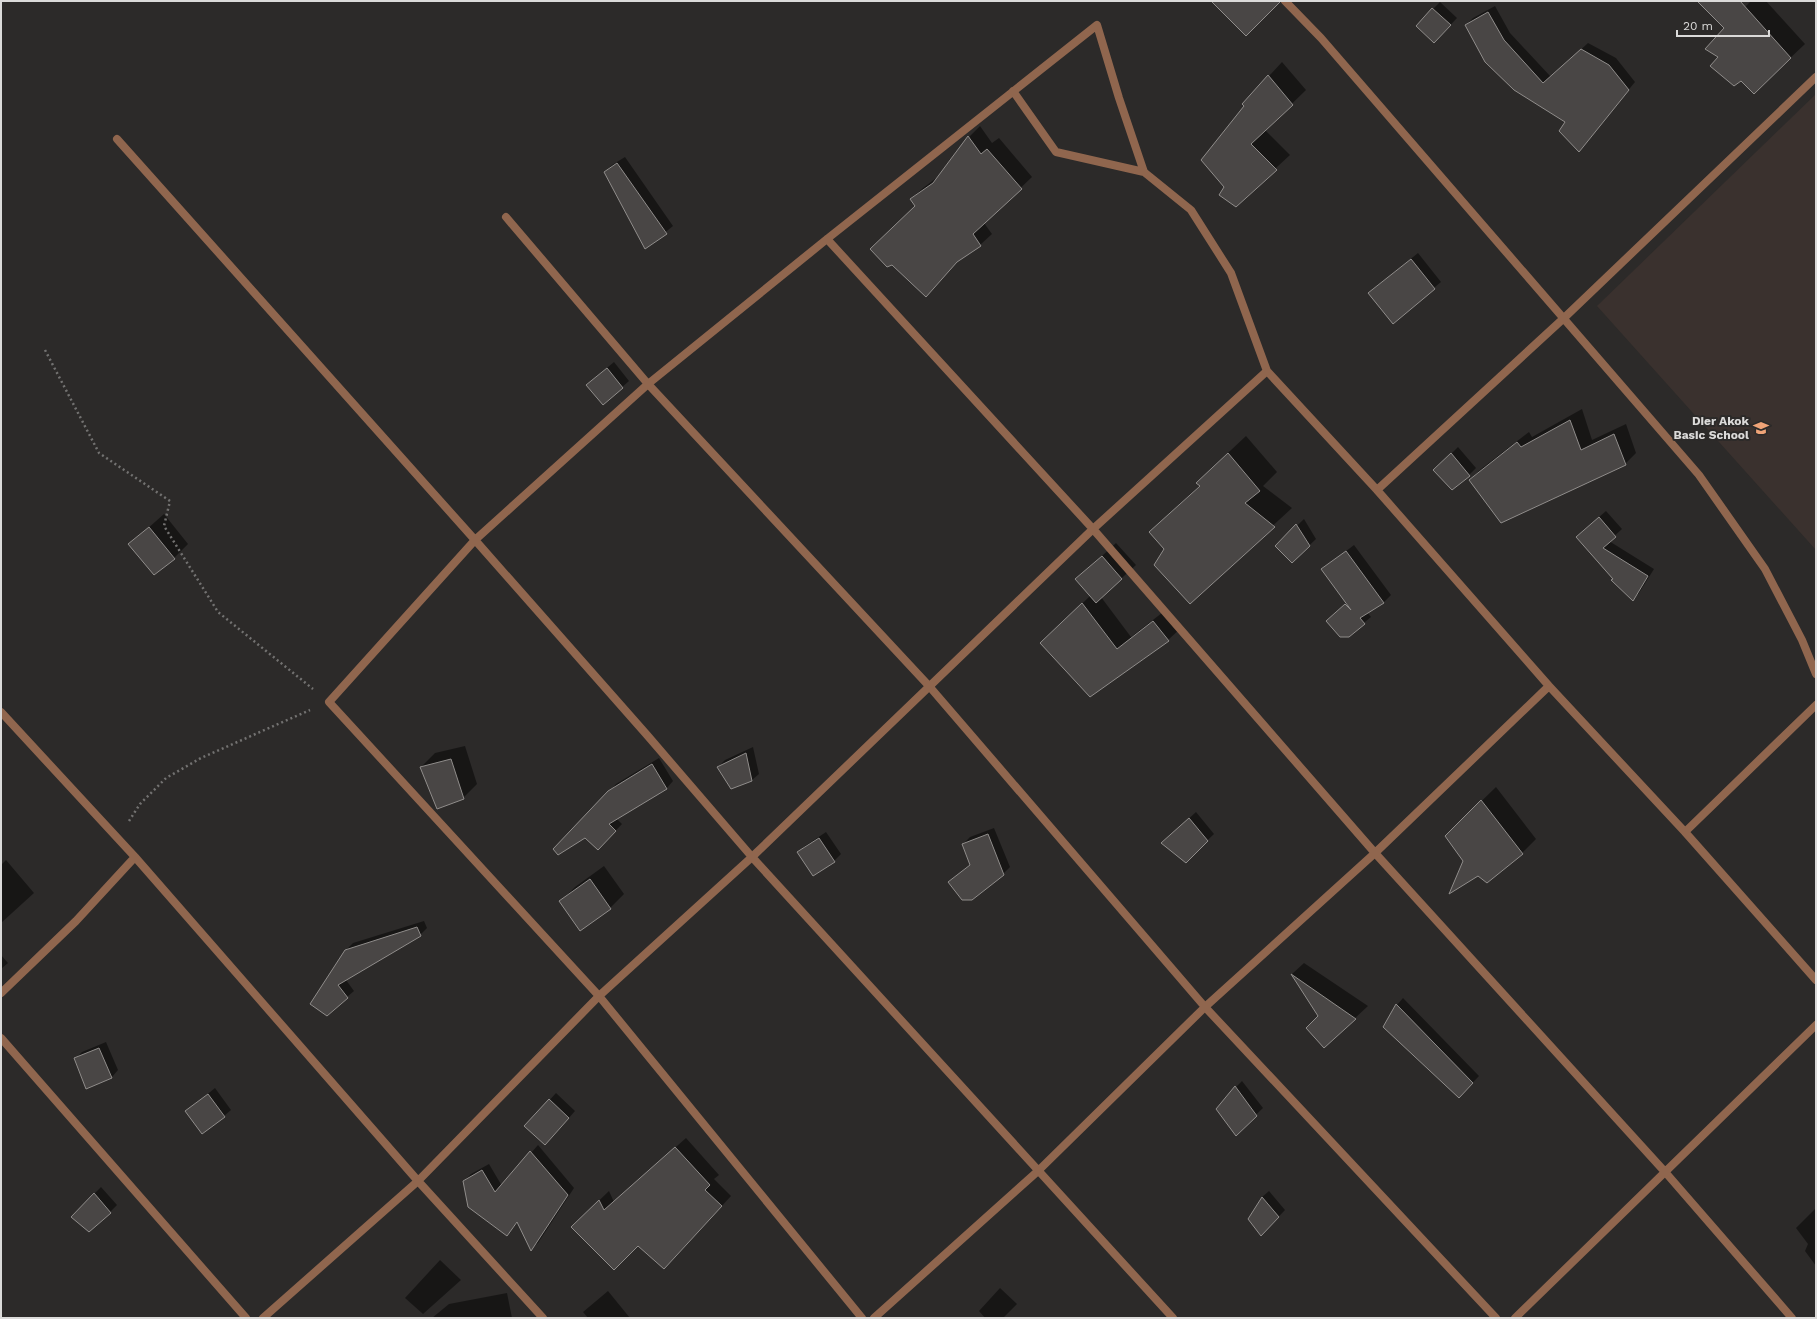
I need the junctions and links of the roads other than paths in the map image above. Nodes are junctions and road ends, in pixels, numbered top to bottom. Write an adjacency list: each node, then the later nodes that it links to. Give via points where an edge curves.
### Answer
1 (1285, 1): 8 (street, via 1321,38)
2 (1816, 77): 8 (street)
3 (1013, 90): 5 (street, via 1056,152); 5 (street, via 1097,25 1118,98); 7 (street)
4 (117, 139): 13 (street)
5 (1144, 172): 9 (street, via 1191,210 1231,273)
6 (506, 218): 10 (street)
7 (827, 239): 10 (street); 12 (street)
8 (1564, 318): 11 (street); 14 (street, via 1708,487 1765,569 1802,640)
9 (1267, 371): 11 (street); 12 (street)
10 (648, 384): 13 (street); 15 (street)
11 (1377, 490): 16 (street)
12 (1093, 529): 15 (street); 20 (street)
13 (474, 540): 22 (street); 25 (street, via 329,702)
14 (1816, 674)
15 (929, 686): 22 (street); 26 (street)
16 (1549, 686): 19 (street); 20 (street)
17 (1816, 705): 19 (street)
18 (1, 712): 21 (street)
19 (1685, 832): 23 (street)
20 (1375, 853): 26 (street); 30 (street)
21 (135, 857): 24 (street, via 76,921); 31 (street)
22 (752, 857): 25 (street); 29 (street)
23 (1816, 980)
24 (1, 993)
25 (599, 996): 31 (street); 35 (street)
26 (1205, 1007): 29 (street); 38 (street)
27 (1816, 1025): 30 (street)
28 (1, 1038): 32 (street)
29 (1038, 1171): 36 (street); 37 (street)
30 (1666, 1173): 39 (street); 40 (street)
31 (418, 1181): 33 (street); 34 (street)
32 (246, 1318)
33 (263, 1318)
34 (543, 1318)
35 (862, 1318)
36 (874, 1318)
37 (1174, 1318)
38 (1496, 1318)
39 (1515, 1318)
40 (1792, 1318)

